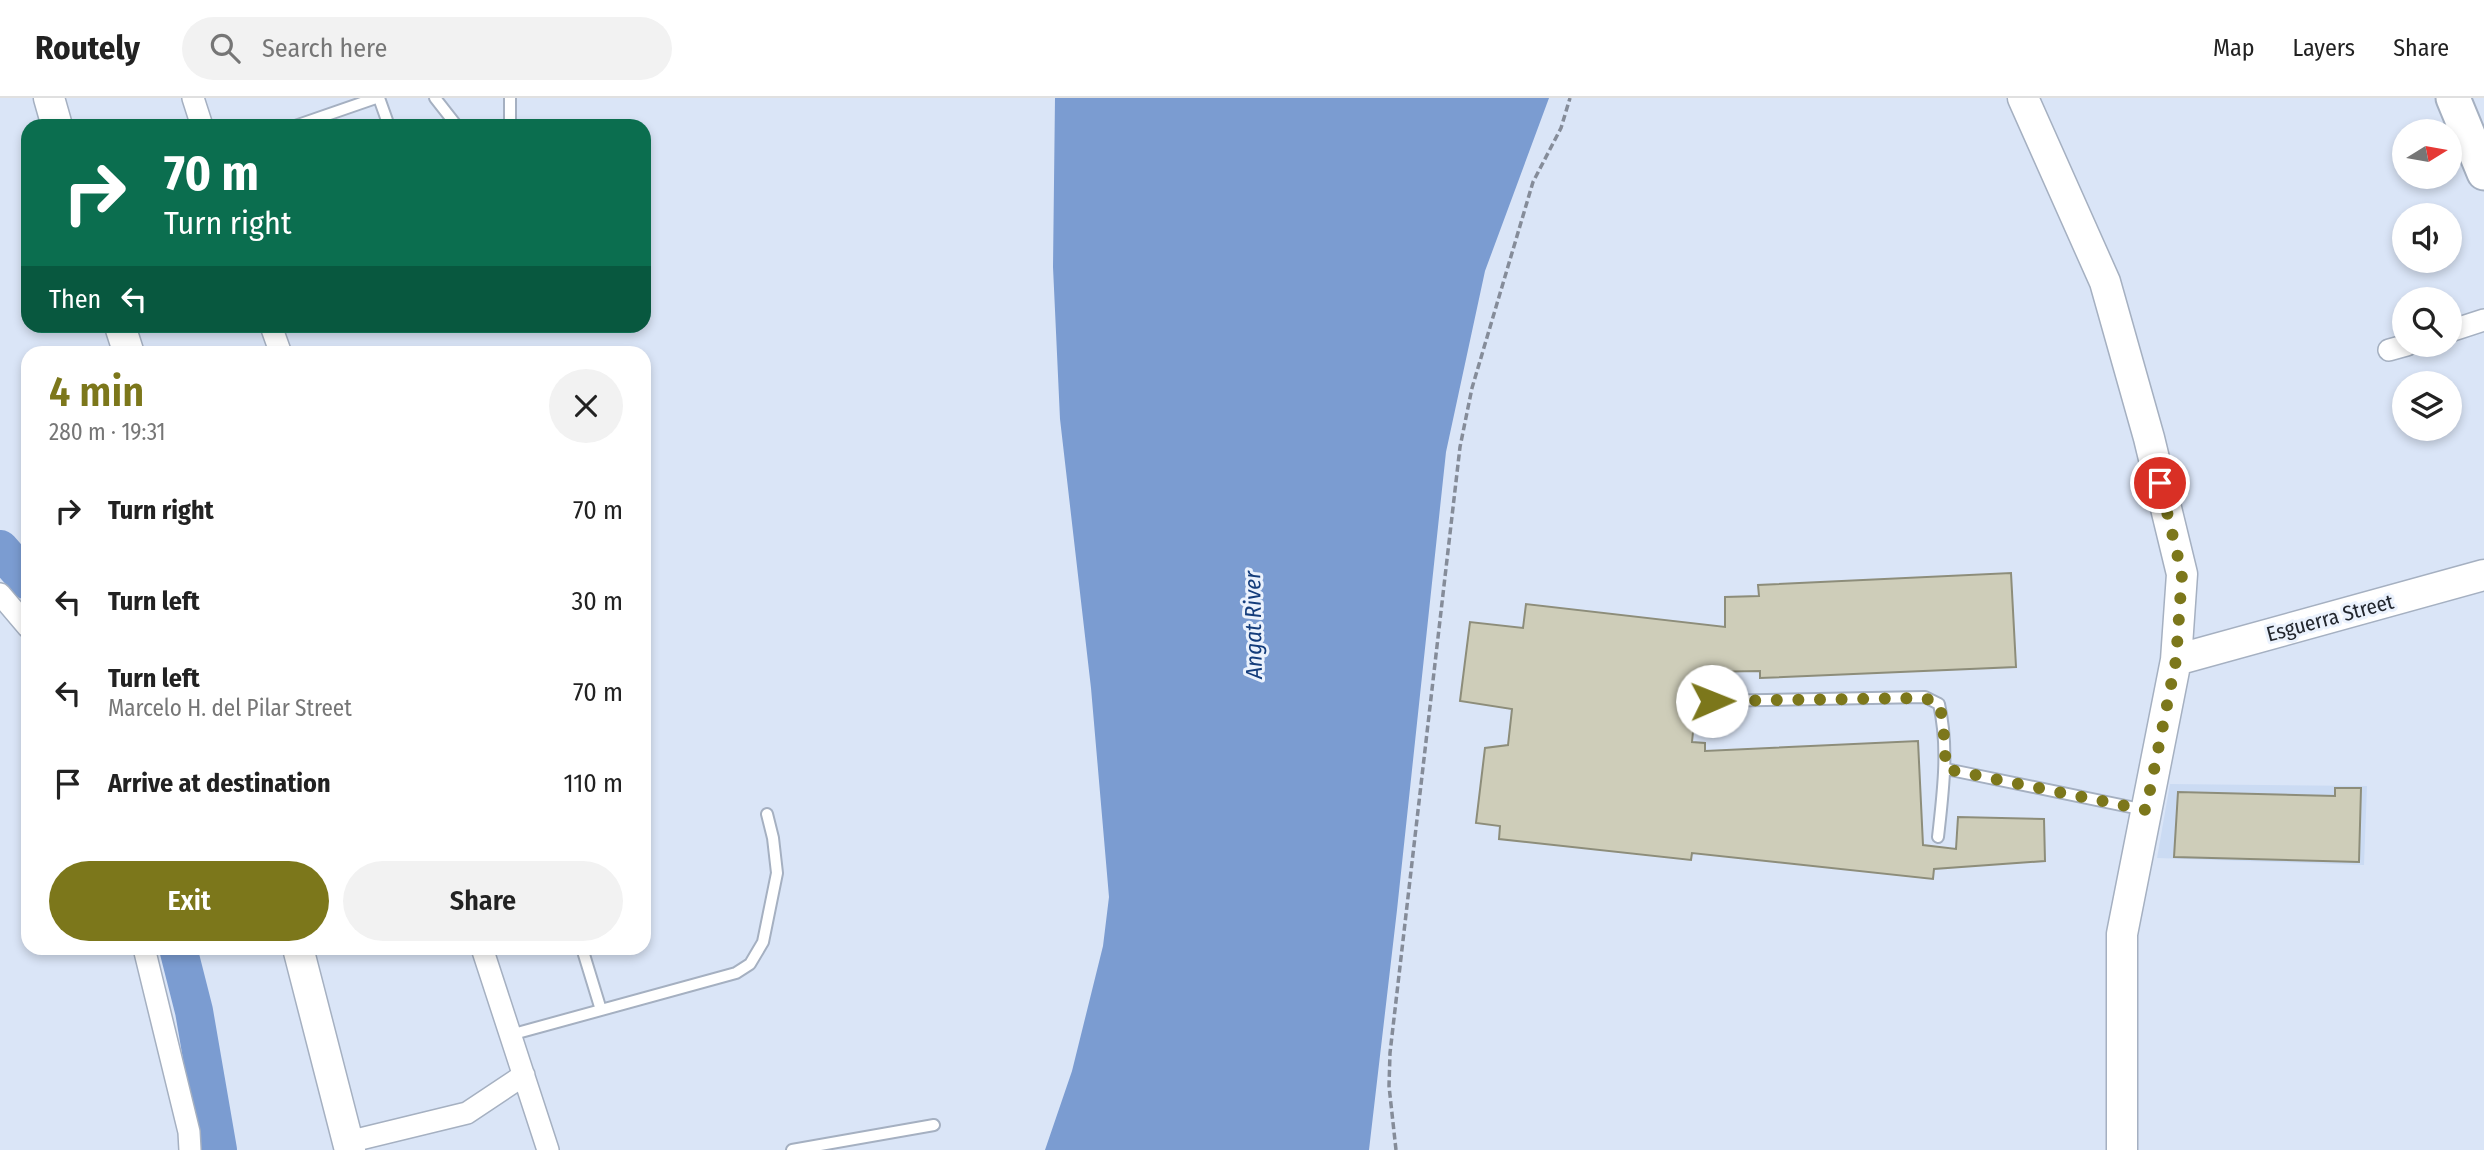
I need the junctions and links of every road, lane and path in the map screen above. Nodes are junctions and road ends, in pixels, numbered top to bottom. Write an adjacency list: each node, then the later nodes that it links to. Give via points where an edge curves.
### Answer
1 (49, 98): 9 (street)
2 (193, 98): 10 (street)
3 (377, 98): 11 (lane); 12 (lane)
4 (435, 98): 13 (lane)
5 (510, 98): 14 (lane)
6 (1570, 98): 39 (path, via 1561,128 1533,181 1472,388 1460,447 1391,1053 1389,1086)
7 (2023, 98): 21 (street, via 2105,282 2150,438 2182,574)
8 (2454, 98): 15 (main road)
9 (55, 119)
10 (200, 119)
11 (316, 119)
12 (385, 119)
13 (452, 119)
14 (510, 119)
15 (2482, 162)
16 (2484, 320): 17 (street)
17 (2462, 327)
18 (2484, 575): 21 (street, Esguerra Street)
19 (0, 594): 20 (street)
20 (21, 619)
21 (2176, 660): 24 (street)
22 (1712, 701): 23 (lane, via 1925,698 1939,704)
23 (1946, 769): 24 (lane); 26 (lane)
24 (2146, 810): 40 (street, via 2122,933)
25 (766, 814): 31 (lane, via 777,873 763,942 750,964 736,973)
26 (1938, 837)
27 (146, 955): 36 (street)
28 (300, 955): 35 (street)
29 (484, 955): 32 (street)
30 (584, 955): 31 (lane)
31 (601, 1010): 32 (lane)
32 (510, 1035): 33 (street)
33 (524, 1075): 35 (street, via 467,1113); 37 (street)
34 (934, 1125): 38 (lane)
35 (349, 1146)
36 (190, 1150)
37 (548, 1150)
38 (792, 1150)
39 (1396, 1150)
40 (2122, 1150)

